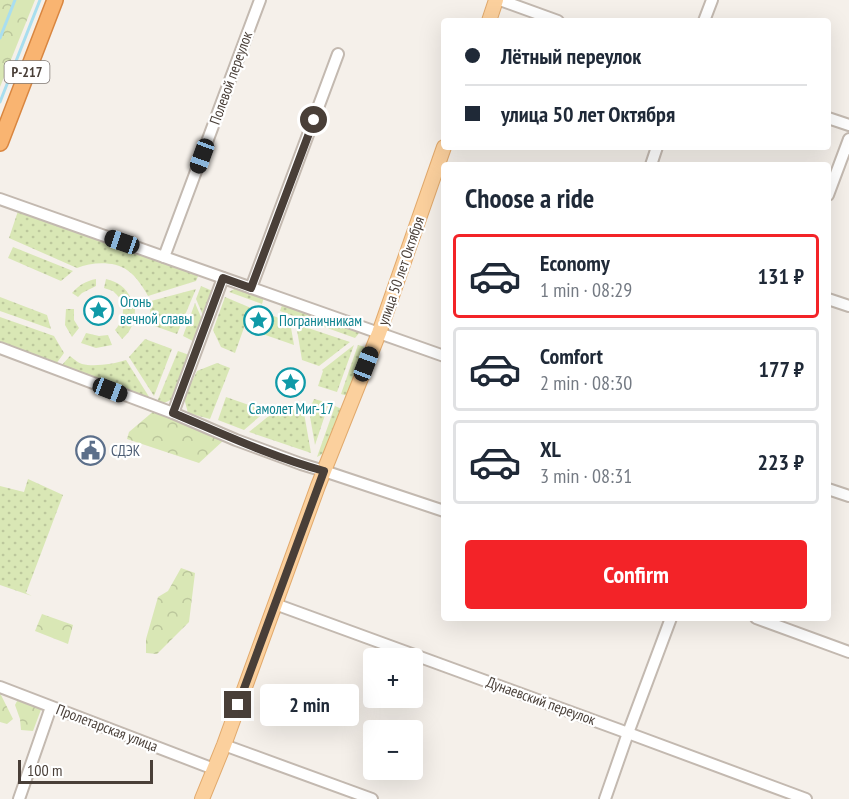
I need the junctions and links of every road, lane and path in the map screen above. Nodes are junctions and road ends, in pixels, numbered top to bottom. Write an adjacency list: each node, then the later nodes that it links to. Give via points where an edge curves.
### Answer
1 (50, 0): 12 (highway, Р-217)
2 (55, 0): 14 (highway, Р-217)
3 (260, 0): 18 (street, Полевой переулок)
4 (498, 0): 6 (main road); 7 (street)
5 (712, 0): 8 (street)
6 (490, 18)
7 (549, 18)
8 (705, 18)
9 (338, 54): 20 (street)
10 (831, 119): 11 (street)
11 (849, 125)
12 (0, 132)
13 (849, 139): 16 (street)
14 (0, 143)
15 (441, 167): 23 (main road, улица 50 лет Октября)
16 (831, 187)
17 (0, 199): 18 (street)
18 (164, 257): 19 (street)
19 (223, 278): 20 (street); 26 (street)
20 (251, 288): 23 (street)
21 (831, 300): 22 (street)
22 (849, 306)
23 (379, 333): 25 (street); 27 (main road, улица 50 лет Октября)
24 (0, 348): 26 (street)
25 (441, 355)
26 (173, 413): 27 (street, via 236,441)
27 (324, 471): 30 (street); 31 (main road, улица 50 лет Октября)
28 (831, 490): 29 (street)
29 (849, 496)
30 (441, 510)
31 (274, 604): 37 (street, Дунаевский переулок); 38 (main road, улица 50 лет Октября)
32 (670, 621): 37 (street)
33 (764, 621): 34 (street)
34 (849, 652)
35 (0, 687): 36 (street, Пролетарская улица)
36 (51, 707): 39 (street, Пролетарская улица); 40 (street)
37 (628, 733): 43 (street); 44 (street, Дунаевский переулок)
38 (224, 745): 39 (main road, улица 50 лет Октября); 42 (street)
39 (214, 769): 41 (main road, улица 50 лет Октября)
40 (19, 799)
41 (202, 799)
42 (372, 799)
43 (605, 799)
44 (806, 799)

